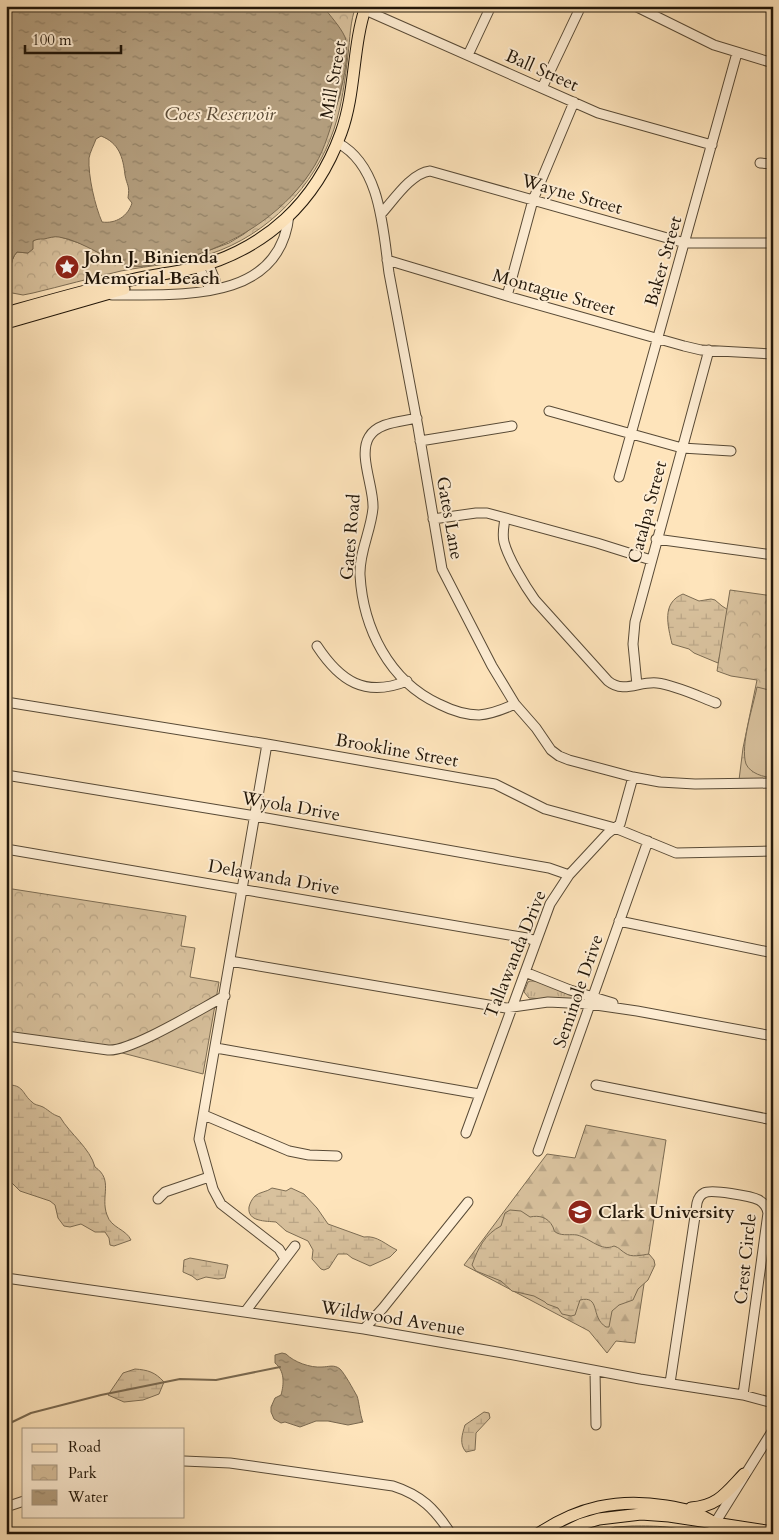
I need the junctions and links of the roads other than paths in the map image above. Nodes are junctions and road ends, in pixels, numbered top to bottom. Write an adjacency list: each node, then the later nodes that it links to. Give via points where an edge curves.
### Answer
1 (490, 6): 6 (street)
2 (581, 6): 8 (street)
3 (635, 6): 5 (street)
4 (365, 8): 6 (street, Ball Street); 10 (main road, Mill Street, via 350,104)
5 (737, 53): 7 (street); 11 (street, Baker Street)
6 (468, 55): 8 (street, Ball Street)
7 (773, 64)
8 (542, 88): 9 (street, Ball Street)
9 (574, 102): 11 (street, Ball Street, via 598,114); 14 (street)
10 (338, 143): 15 (street, Gates Lane, via 350,150 366,170); 16 (main road, Mill Street, via 320,177)
11 (712, 145): 17 (street, Baker Street)
12 (760, 163): 13 (street)
13 (773, 164)
14 (533, 200): 15 (street, Wayne Street, via 427,171 412,179); 17 (street, Wayne Street); 24 (street)
15 (381, 214): 19 (street, Gates Lane)
16 (289, 215): 20 (main road, Mill Street, via 265,236); 22 (street, via 283,244 265,268 247,279)
17 (685, 243): 18 (street, Wayne Street); 27 (street, Baker Street)
18 (773, 243)
19 (387, 260): 24 (street, Montague Street); 31 (street, Gates Lane)
20 (203, 264): 21 (main road, Mill Street); 22 (street)
21 (166, 274): 23 (main road, Mill Street); 25 (main road, Mill Street, via 90,289)
22 (211, 290): 23 (street, via 184,294)
23 (100, 296): 26 (main road, Mill Street)
24 (507, 296): 27 (street, Montague Street)
25 (6, 313)
26 (6, 323)
27 (658, 338): 28 (street, Montague Street); 33 (street, Baker Street)
28 (709, 350): 29 (street, Montague Street); 35 (street, Catalpa Street)
29 (773, 354)
30 (549, 411): 33 (street)
31 (416, 418): 34 (street, Gates Lane); 44 (street, Gates Road, via 385,425 370,435 366,442 373,510 360,567 362,597 370,626 382,652)
32 (512, 426): 34 (street)
33 (631, 434): 35 (street); 37 (street, Baker Street)
34 (420, 441): 39 (street, Gates Lane)
35 (682, 448): 36 (street); 40 (street, Catalpa Street)
36 (731, 451)
37 (618, 477)
38 (506, 518): 39 (street, via 483,513); 42 (street); 45 (street, via 503,534 506,548 535,600 608,681 623,688)
39 (433, 519): 48 (street, Gates Lane, via 442,569)
40 (656, 539): 41 (street); 42 (street, Catalpa Street)
41 (773, 555)
42 (651, 560): 45 (street, Catalpa Street, via 633,630)
43 (317, 646): 44 (street, via 337,671 356,683 378,689)
44 (407, 681): 48 (street, Gates Road, via 434,702 466,714 484,714)
45 (638, 685): 47 (street, via 648,682 662,684)
46 (6, 702): 49 (street, Brookline Street)
47 (716, 703)
48 (515, 704): 51 (street, Gates Lane, via 559,756)
49 (267, 744): 53 (street); 54 (street, Brookline Street, via 495,784 545,809)
50 (6, 776): 53 (street, Wyola Drive)
51 (633, 777): 52 (street, Gates Lane, via 695,784); 54 (street, Tallawanda Drive, via 620,824)
52 (773, 783)
53 (255, 816): 58 (street, Wyola Drive, via 549,868); 59 (street)
54 (615, 828): 55 (street, Brookline Street); 58 (street, Tallawanda Drive)
55 (648, 841): 57 (street, Brookline Street, via 676,853); 60 (street, Seminole Drive)
56 (6, 849): 59 (street, Delawanda Drive)
57 (773, 851)
58 (569, 875): 61 (street, Tallawanda Drive, via 550,904)
59 (242, 888): 61 (street, Delawanda Drive); 63 (street)
60 (619, 921): 62 (street); 66 (street, Seminole Drive)
61 (536, 941): 64 (street, Tallawanda Drive)
62 (773, 953)
63 (230, 961): 65 (street); 67 (street)
64 (525, 972): 66 (street); 67 (street, Tallawanda Drive)
65 (225, 996): 68 (street, via 119,1050); 70 (street)
66 (591, 1000): 67 (street); 69 (street); 76 (street, Seminole Drive)
67 (512, 1007): 72 (street, Tallawanda Drive)
68 (6, 1036)
69 (773, 1036)
70 (216, 1048): 72 (street); 73 (street)
71 (596, 1085): 74 (street)
72 (479, 1094): 75 (street, Tallawanda Drive)
73 (204, 1115): 77 (street, via 289,1151); 78 (street, via 199,1140)
74 (773, 1120)
75 (466, 1133)
76 (538, 1151)
77 (337, 1156)
78 (209, 1177): 79 (street, via 165,1192); 82 (street, via 221,1204 279,1249)
79 (158, 1199)
80 (468, 1202): 85 (street)
81 (295, 1246): 82 (street)
82 (285, 1259): 84 (street)
83 (6, 1278): 84 (street, Wildwood Avenue)
84 (245, 1312): 85 (street, Wildwood Avenue)
85 (364, 1329): 86 (street, Wildwood Avenue)
86 (595, 1371): 87 (street, Wildwood Avenue); 90 (street)
87 (670, 1383): 88 (street, Wildwood Avenue); 88 (street, Crest Circle, via 697,1203 702,1194 714,1191 758,1200 768,1213)
88 (743, 1395): 89 (street, Wildwood Avenue)
89 (773, 1403)
90 (596, 1425)
91 (773, 1430): 93 (street)
92 (185, 1461): 99 (street, via 230,1463 393,1486 422,1499)
93 (744, 1474): 96 (main road, via 711,1504); 97 (street)
94 (22, 1502): 95 (street)
95 (6, 1508)
96 (681, 1509): 97 (main road, via 700,1513); 100 (main road, via 637,1502 606,1504 566,1517)
97 (713, 1528): 98 (main road); 101 (main road, via 655,1514 635,1514 599,1519)
98 (773, 1532)
99 (451, 1534)
100 (538, 1534)
101 (561, 1534)

